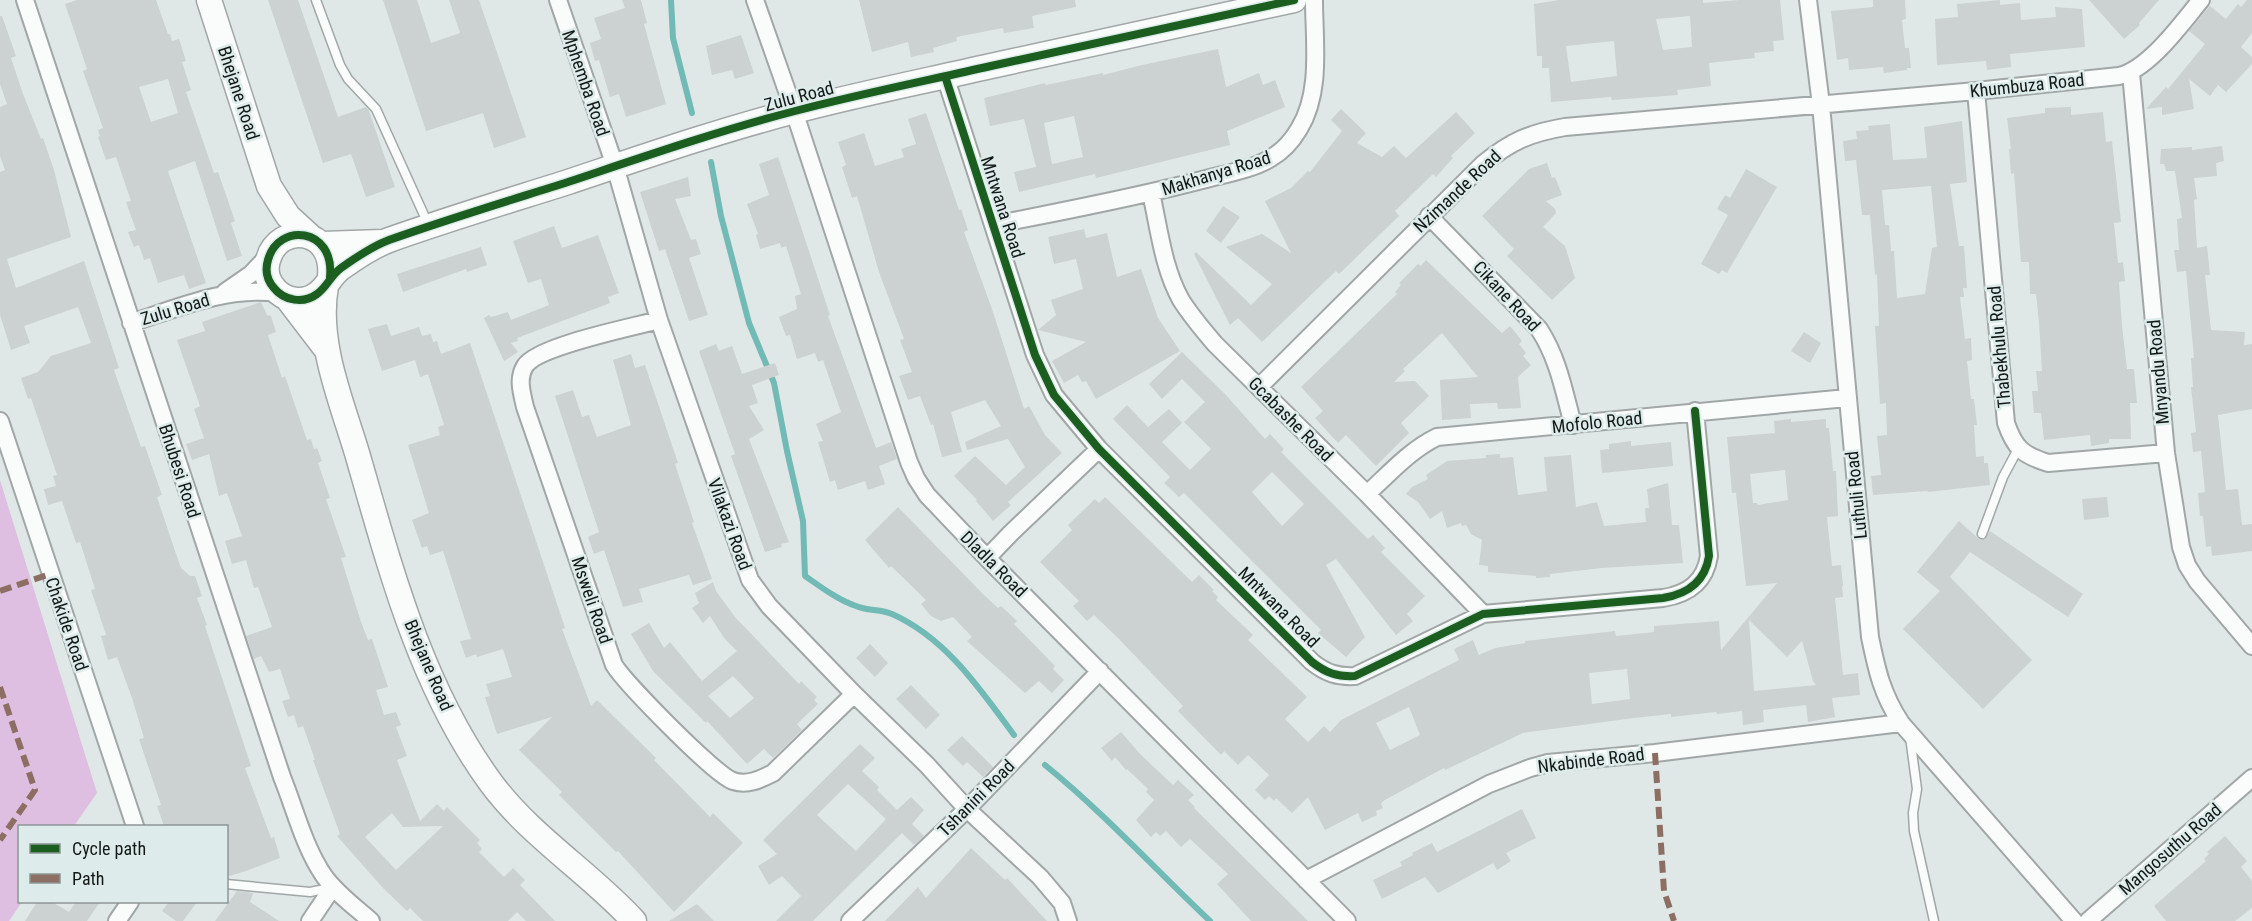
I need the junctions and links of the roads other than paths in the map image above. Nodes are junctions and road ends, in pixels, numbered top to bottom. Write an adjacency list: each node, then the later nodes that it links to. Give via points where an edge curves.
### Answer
1 (25, 0): 28 (street, Bhubesi Road)
2 (209, 0): 16 (street, Bhejane Road)
3 (316, 0): 20 (lane, via 340,65 375,109)
4 (558, 0): 15 (street, Mphemba Road)
5 (755, 0): 14 (street, Dladla Road)
6 (1294, 0): 11 (street, Zulu Road)
7 (1314, 0): 17 (street, Makhanya Road, via 1311,97 1301,127 1287,146 1255,165)
8 (1808, 0): 13 (street, Luthuli Road)
9 (2201, 0): 10 (street)
10 (2131, 73): 12 (street, Khumbuza Road); 37 (street, Mnyandu Road)
11 (945, 76): 14 (street, Zulu Road); 19 (street, Mntwana Road)
12 (1976, 91): 13 (street, Khumbuza Road); 36 (street, Thabekhulu Road, via 2006,423)
13 (1821, 105): 18 (street, Nzimande Road, via 1565,127 1526,135 1499,150); 31 (street, Luthuli Road)
14 (794, 111): 15 (street, Zulu Road); 40 (street, Dladla Road, via 913,470 927,495)
15 (615, 166): 20 (street, Zulu Road); 27 (street, Vilakazi Road)
16 (269, 186): 21 (street, Bhejane Road, via 288,216); 23 (street, Bhejane Road)
17 (1151, 193): 19 (street, Makhanya Road); 30 (street, Gcabashe Road, via 1171,276 1181,298 1215,344)
18 (1429, 216): 30 (street, Nzimande Road); 34 (street, Cikane Road, via 1539,329 1556,361)
19 (993, 225): 35 (street, Mntwana Road, via 1040,369 1065,410)
20 (430, 227): 22 (street, Zulu Road)
21 (317, 241): 22 (street, Zulu Road); 23 (street, via 302,235 290,236); 24 (street, via 331,264)
22 (384, 242): 24 (street, Zulu Road, via 342,267)
23 (270, 252): 25 (street, Zulu Road, via 251,274); 26 (street, via 267,276)
24 (328, 282): 26 (street, via 308,299); 29 (street, Bhejane Road, via 323,302)
25 (219, 296): 26 (street, Zulu Road, via 242,292); 28 (street, Zulu Road)
26 (282, 296): 29 (street, Bhejane Road)
27 (659, 320): 44 (street, Vilakazi Road, via 750,580 769,606); 44 (street, Msweli Road, via 540,354 527,363 521,379 525,406 614,665 630,687 722,774 733,781 748,783 773,772)
28 (131, 323): 51 (street, Bhubesi Road, via 282,777 313,856)
29 (326, 349): 56 (street, Bhejane Road, via 413,634 448,714 514,812)
30 (1259, 387): 38 (street, Gcabashe Road)
31 (1847, 398): 32 (street, Mofolo Road); 45 (street, Luthuli Road, via 1870,637 1878,678 1888,703)
32 (1695, 411): 34 (street, Mofolo Road); 41 (street, Mntwana Road, via 1709,538 1707,566 1700,581 1684,593 1669,597)
33 (0, 421): 48 (street, Chakide Road)
34 (1573, 425): 38 (street, Mofolo Road, via 1437,437 1413,452)
35 (1099, 449): 40 (street); 41 (street, Mntwana Road, via 1312,662 1331,674 1355,676)
36 (2018, 449): 37 (street, via 2048,464); 39 (lane)
37 (2166, 453): 42 (street, Mnyandu Road, via 2187,565)
38 (1367, 494): 41 (street, Gcabashe Road)
39 (1982, 534)
40 (987, 558): 43 (street, Dladla Road)
41 (1483, 614)
42 (2252, 646)
43 (1100, 671): 47 (street, Tshanini Road); 49 (street, Dladla Road)
44 (854, 694): 47 (street, Vilakazi Road)
45 (1905, 728): 49 (street, Nkabinde Road, via 1548,763 1489,784); 60 (lane, via 1917,789 1914,831); 61 (street, Luthuli Road)
46 (2252, 778): 62 (street, Mangosuthu Road)
47 (967, 809): 57 (street, Tshanini Road); 58 (street, Vilakazi Road, via 1053,891)
48 (135, 825)
49 (1306, 880): 59 (street, Dladla Road)
50 (228, 884): 51 (lane, via 310,892)
51 (333, 887): 54 (street); 55 (street, Bhubesi Road)
52 (129, 903): 53 (street)
53 (117, 921)
54 (310, 921)
55 (371, 921)
56 (634, 921)
57 (850, 921)
58 (1068, 921)
59 (1347, 921)
60 (1934, 921)
61 (2074, 921)
62 (2088, 921)

